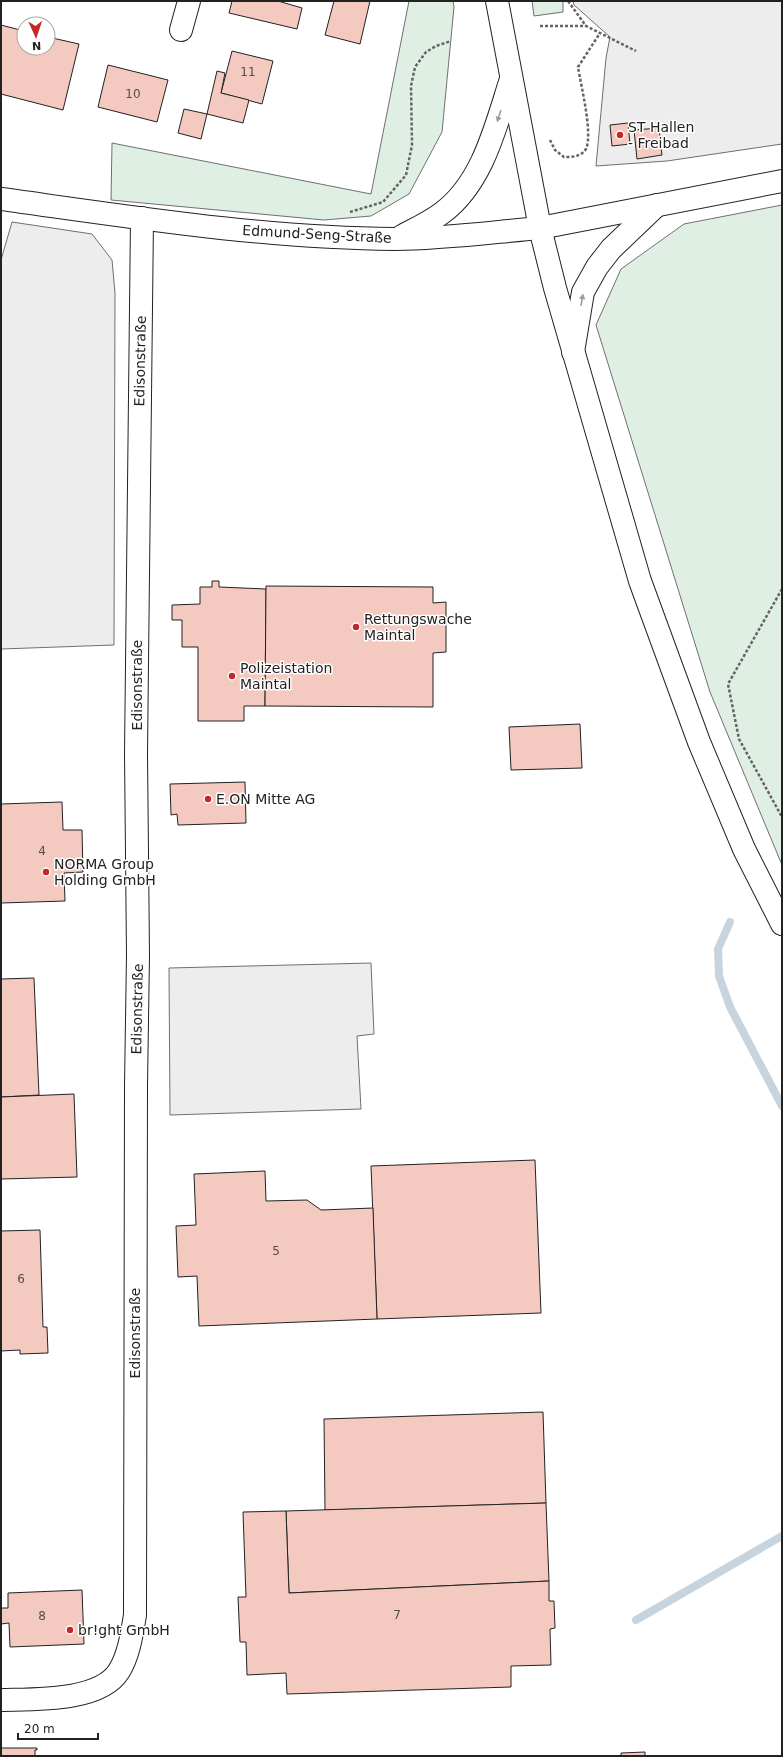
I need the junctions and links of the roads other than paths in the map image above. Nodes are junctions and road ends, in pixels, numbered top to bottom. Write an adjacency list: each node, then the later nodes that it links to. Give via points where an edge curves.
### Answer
1 (189, 1): 3 (street)
2 (497, 1): 4 (street)
3 (181, 30)
4 (511, 78): 9 (street); 10 (street, one-way to 10, via 490,141 472,180 442,213)
5 (782, 181): 7 (street, Edmund-Seng-Straße)
6 (1, 199): 8 (street, Edmund-Seng-Straße)
7 (657, 205): 9 (street, Edmund-Seng-Straße); 11 (street, one-way to 7, via 584,292 597,267)
8 (142, 218): 10 (street, Edmund-Seng-Straße, via 293,235); 13 (street, Edisonstraße, via 136,753 138,955 135,1615 132,1636 119,1672 98,1689 71,1696)
9 (540, 228): 10 (street, Edmund-Seng-Straße); 11 (street)
10 (398, 239)
11 (573, 352): 12 (street, via 638,573 699,742 744,849)
12 (782, 924)
13 (1, 1700)

